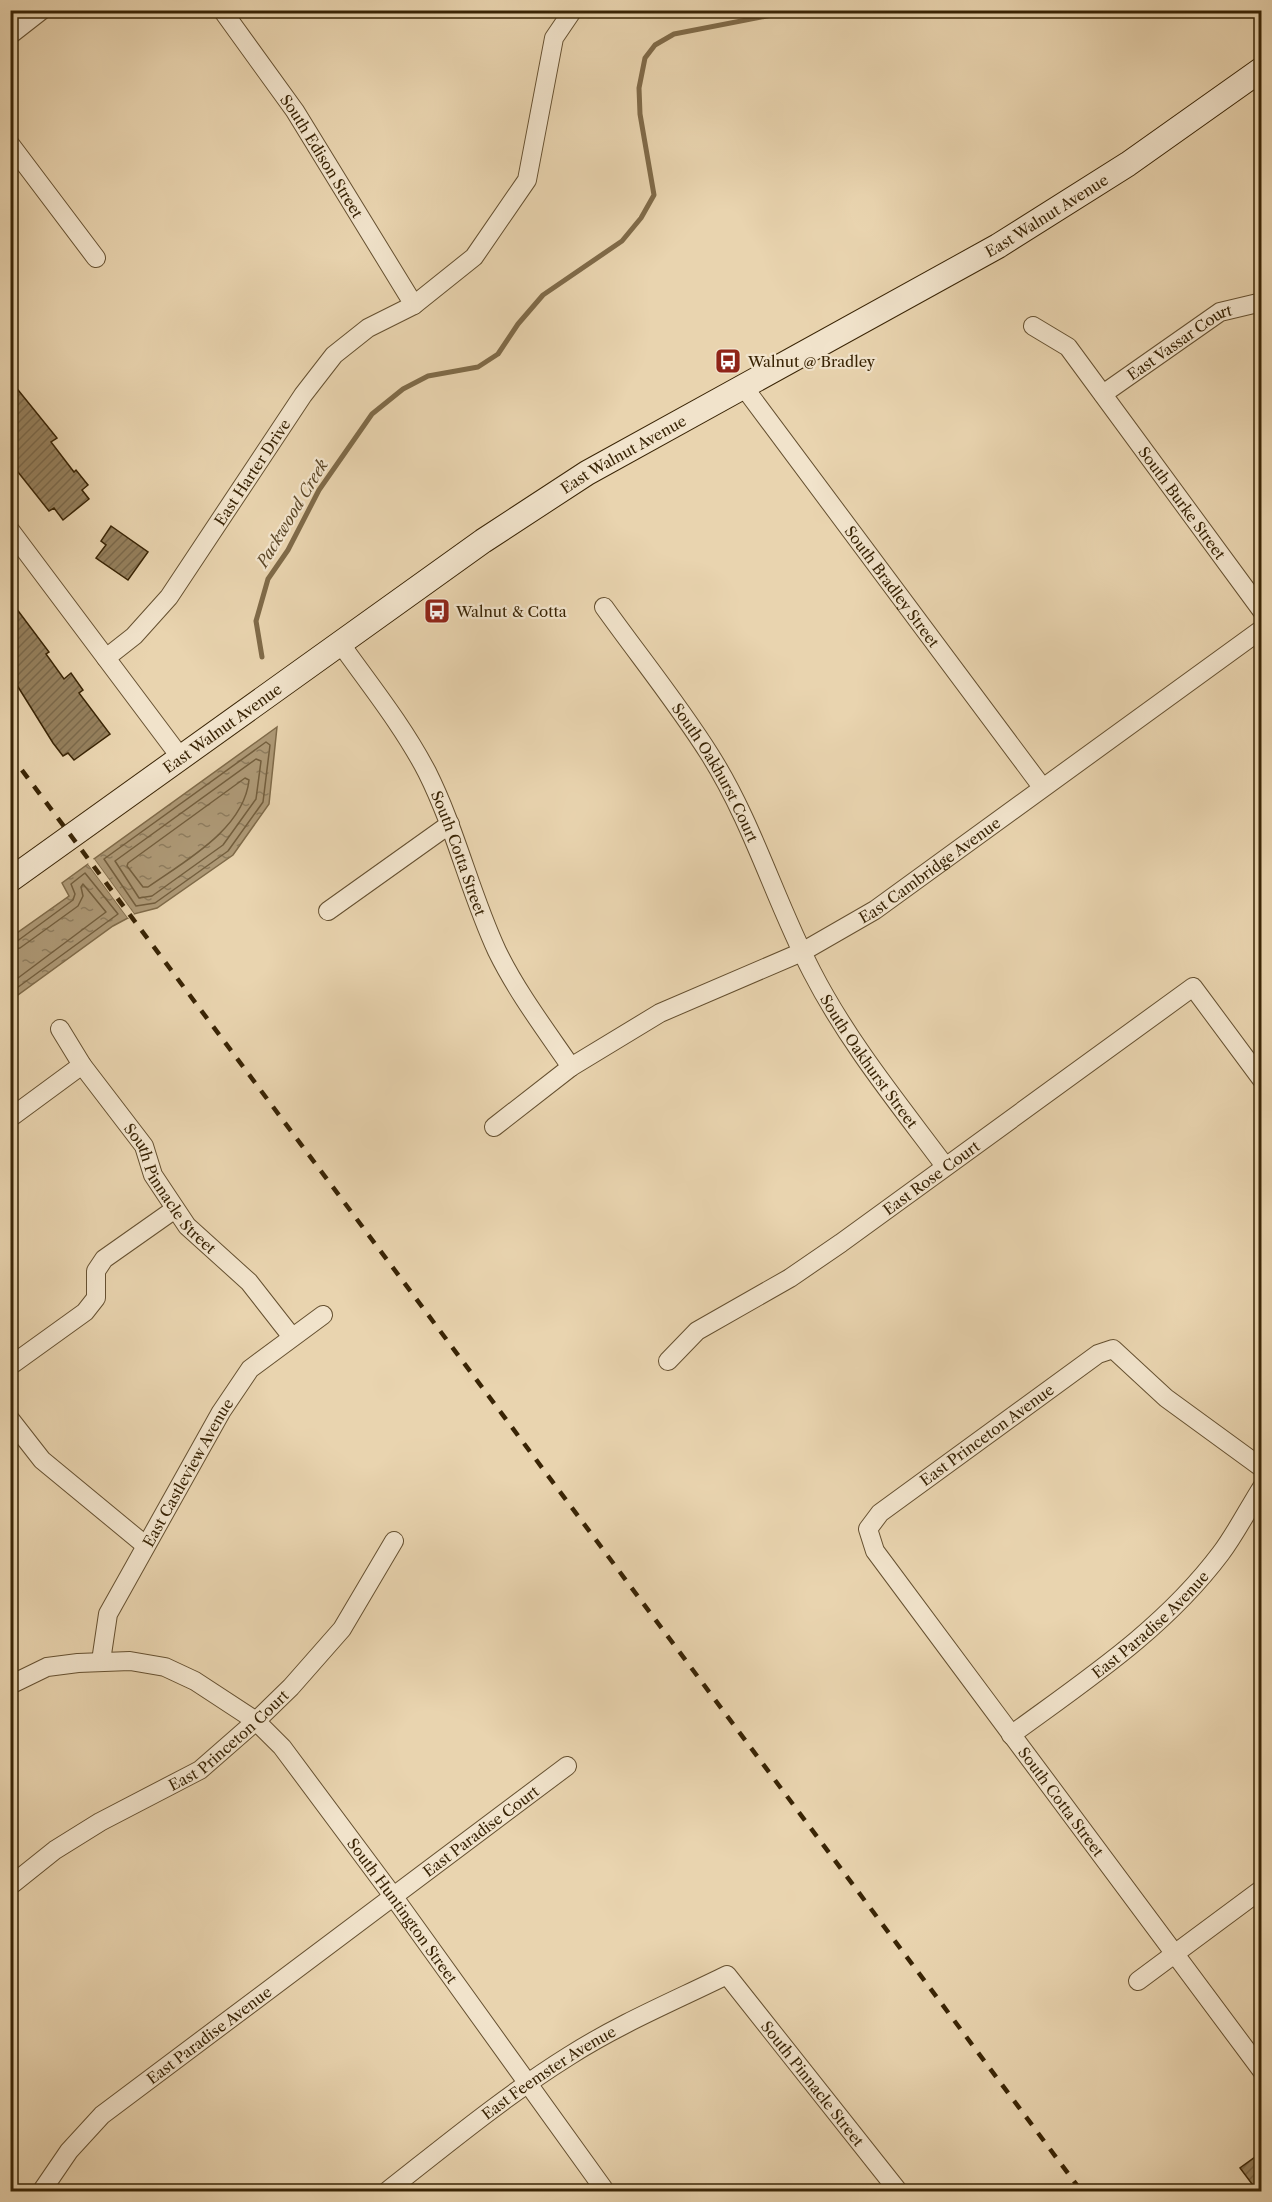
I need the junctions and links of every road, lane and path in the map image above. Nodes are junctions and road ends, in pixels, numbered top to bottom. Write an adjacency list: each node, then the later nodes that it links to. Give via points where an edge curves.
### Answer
1 (42, 10): 4 (street)
2 (222, 10): 9 (street, South Edison Street, via 295,111)
3 (573, 10): 9 (street, East Harter Drive, via 554,38 527,180 474,257)
4 (10, 34)
5 (1262, 69): 11 (main road, East Walnut Avenue, via 1128,164 1028,228)
6 (10, 144): 7 (street)
7 (96, 258)
8 (1262, 302): 12 (street, East Vassar Court, via 1221,312)
9 (414, 305): 18 (street, East Harter Drive, via 368,328 343,346 326,365 169,597 134,636)
10 (1033, 326): 12 (street, South Burke Street, via 1068,347)
11 (743, 386): 17 (main road, East Walnut Avenue, via 587,473); 20 (street, South Bradley Street)
12 (1103, 394): 15 (street, South Burke Street)
13 (10, 530): 18 (street)
14 (604, 607): 24 (street, South Oakhurst Court, via 710,754 751,833)
15 (1262, 611)
16 (1262, 629): 20 (street, East Cambridge Avenue)
17 (340, 643): 19 (main road, East Walnut Avenue); 21 (street, South Cotta Street, via 427,772)
18 (106, 658): 19 (street)
19 (181, 758): 22 (main road, East Walnut Avenue)
20 (1042, 787): 24 (street, East Cambridge Avenue, via 875,910)
21 (450, 824): 23 (street); 27 (street, South Cotta Street, via 498,952)
22 (10, 880)
23 (328, 911)
24 (802, 952): 27 (street, East Cambridge Avenue, via 660,1013); 31 (street, South Oakhurst Street, via 856,1047)
25 (60, 1029): 26 (street, South Pinnacle Street)
26 (82, 1065): 29 (street); 32 (street, South Pinnacle Street, via 144,1146 153,1175)
27 (571, 1066): 30 (street, East Cambridge Avenue)
28 (1262, 1080): 31 (street, East Rose Court, via 1192,987)
29 (10, 1118)
30 (494, 1127)
31 (945, 1166): 35 (street, East Rose Court, via 790,1278 697,1331)
32 (175, 1209): 34 (street, South Pinnacle Street, via 187,1226 249,1282); 36 (street, via 104,1259 96,1270 96,1298 85,1312)
33 (323, 1315): 34 (street, East Castleview Avenue)
34 (292, 1337): 42 (street, East Castleview Avenue, via 250,1369 221,1412)
35 (668, 1361)
36 (10, 1366)
37 (10, 1419): 42 (street, via 42,1460)
38 (1262, 1468): 40 (street, East Princeton Avenue, via 1166,1398 1113,1349 1098,1354 879,1513)
39 (1262, 1487): 46 (street, East Paradise Avenue, via 1221,1552 1175,1606 1128,1649)
40 (868, 1529): 46 (street, South Cotta Street, via 875,1551)
41 (394, 1541): 45 (street, East Princeton Court, via 342,1629)
42 (146, 1545): 43 (street, East Castleview Avenue, via 108,1614)
43 (101, 1661): 44 (street, via 47,1667); 45 (street, South Huntington Street, via 165,1667 226,1699)
44 (10, 1685)
45 (256, 1721): 48 (street, East Princeton Court, via 200,1770 100,1822 55,1850); 50 (street, South Huntington Street, via 282,1747)
46 (1011, 1735): 51 (street, South Cotta Street)
47 (567, 1766): 50 (street, East Paradise Court)
48 (10, 1886)
49 (1262, 1889): 51 (street)
50 (393, 1896): 55 (street, South Huntington Street); 56 (street, East Paradise Avenue, via 102,2115 69,2151)
51 (1174, 1953): 53 (street); 54 (street, South Cotta Street)
52 (727, 1975): 55 (street, East Feemster Avenue, via 637,2018); 59 (street, South Pinnacle Street)
53 (1138, 1981)
54 (1262, 2071)
55 (528, 2082): 57 (street, East Feemster Avenue); 58 (street, South Huntington Street)
56 (41, 2192)
57 (386, 2192)
58 (606, 2192)
59 (899, 2192)

